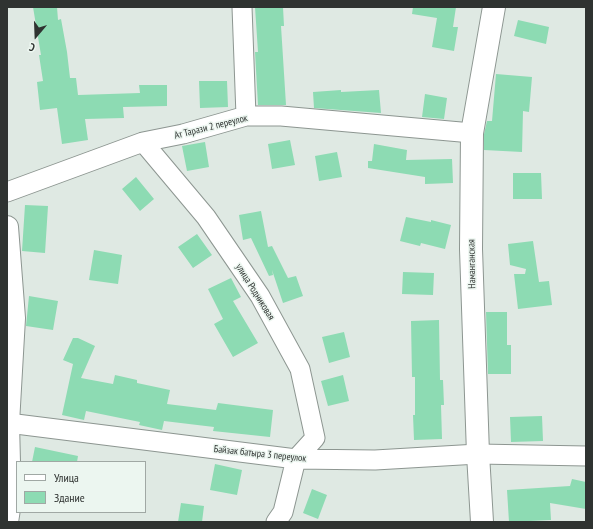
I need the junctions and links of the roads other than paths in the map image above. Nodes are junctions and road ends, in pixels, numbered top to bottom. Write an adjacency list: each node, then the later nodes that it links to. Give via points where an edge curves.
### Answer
1 (242, 7): 3 (street)
2 (494, 7): 4 (street, Наманганская)
3 (246, 116): 4 (street, Ат Тарази 2 переулок, via 281,116); 5 (street, Ат Тарази 2 переулок, via 183,134)
4 (472, 133): 9 (street, Наманганская, via 471,249)
5 (143, 142): 6 (street, Ат Тарази 2 переулок); 11 (street, улица Родниковая, via 206,217 260,296 300,369 315,438)
6 (7, 192)
7 (7, 227): 8 (street, via 14,318)
8 (8, 423): 11 (street, Байзак батыра 3 переулок); 12 (street, via 10,502)
9 (478, 454): 10 (street, Байзак батыра 3 переулок); 11 (street, Байзак батыра 3 переулок, via 375,460); 14 (street, Наманганская)
10 (586, 456)
11 (296, 459): 13 (street, via 283,512)
12 (7, 522)
13 (276, 522)
14 (482, 522)

